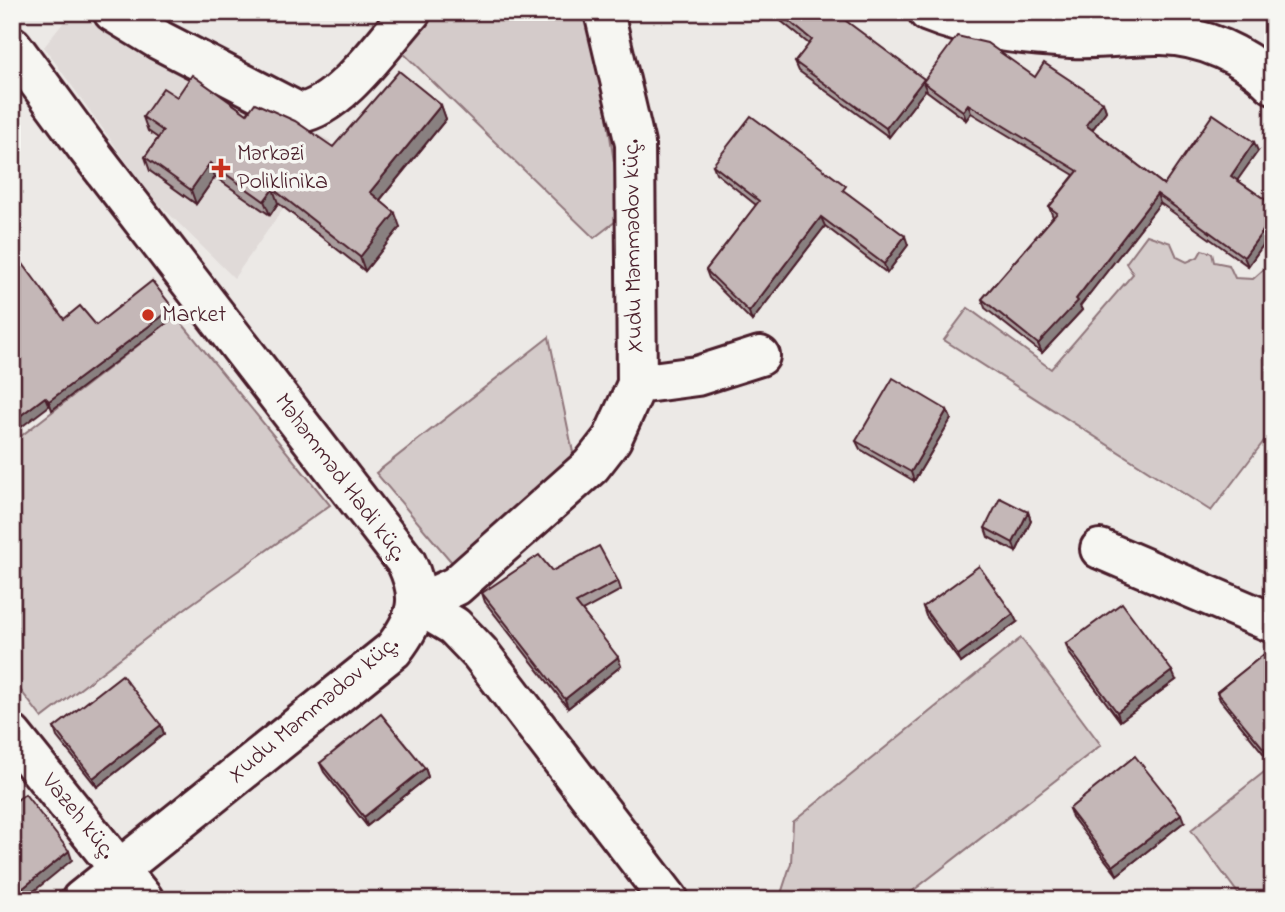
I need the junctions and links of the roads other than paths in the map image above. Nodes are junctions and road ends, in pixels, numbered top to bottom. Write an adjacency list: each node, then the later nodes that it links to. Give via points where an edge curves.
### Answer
1 (113, 12): 2 (street, via 300,113 316,110 337,95)
2 (411, 12)
3 (604, 12): 8 (street, Xudu Məmmədov küç., via 635,144)
4 (928, 12): 6 (street, via 964,24 1018,32 1073,38 1164,35 1203,42 1232,53)
5 (12, 46): 10 (street, Məhəmməd Hadi küç., via 406,562)
6 (1273, 84)
7 (760, 356): 8 (street, via 697,376)
8 (637, 384): 10 (street, Xudu Məmmədov küç., via 612,439 591,466 456,586)
9 (1100, 550): 11 (street)
10 (417, 604): 13 (street, Xudu Məmmədov küç., via 410,628 393,650); 16 (street, via 454,626 480,653)
11 (1273, 623)
12 (12, 734): 13 (street, Vazeh küç.)
13 (120, 869): 14 (street, Xudu Məmmədov küç.); 15 (street, Vazeh küç.)
14 (81, 900)
15 (144, 900)
16 (669, 900)

